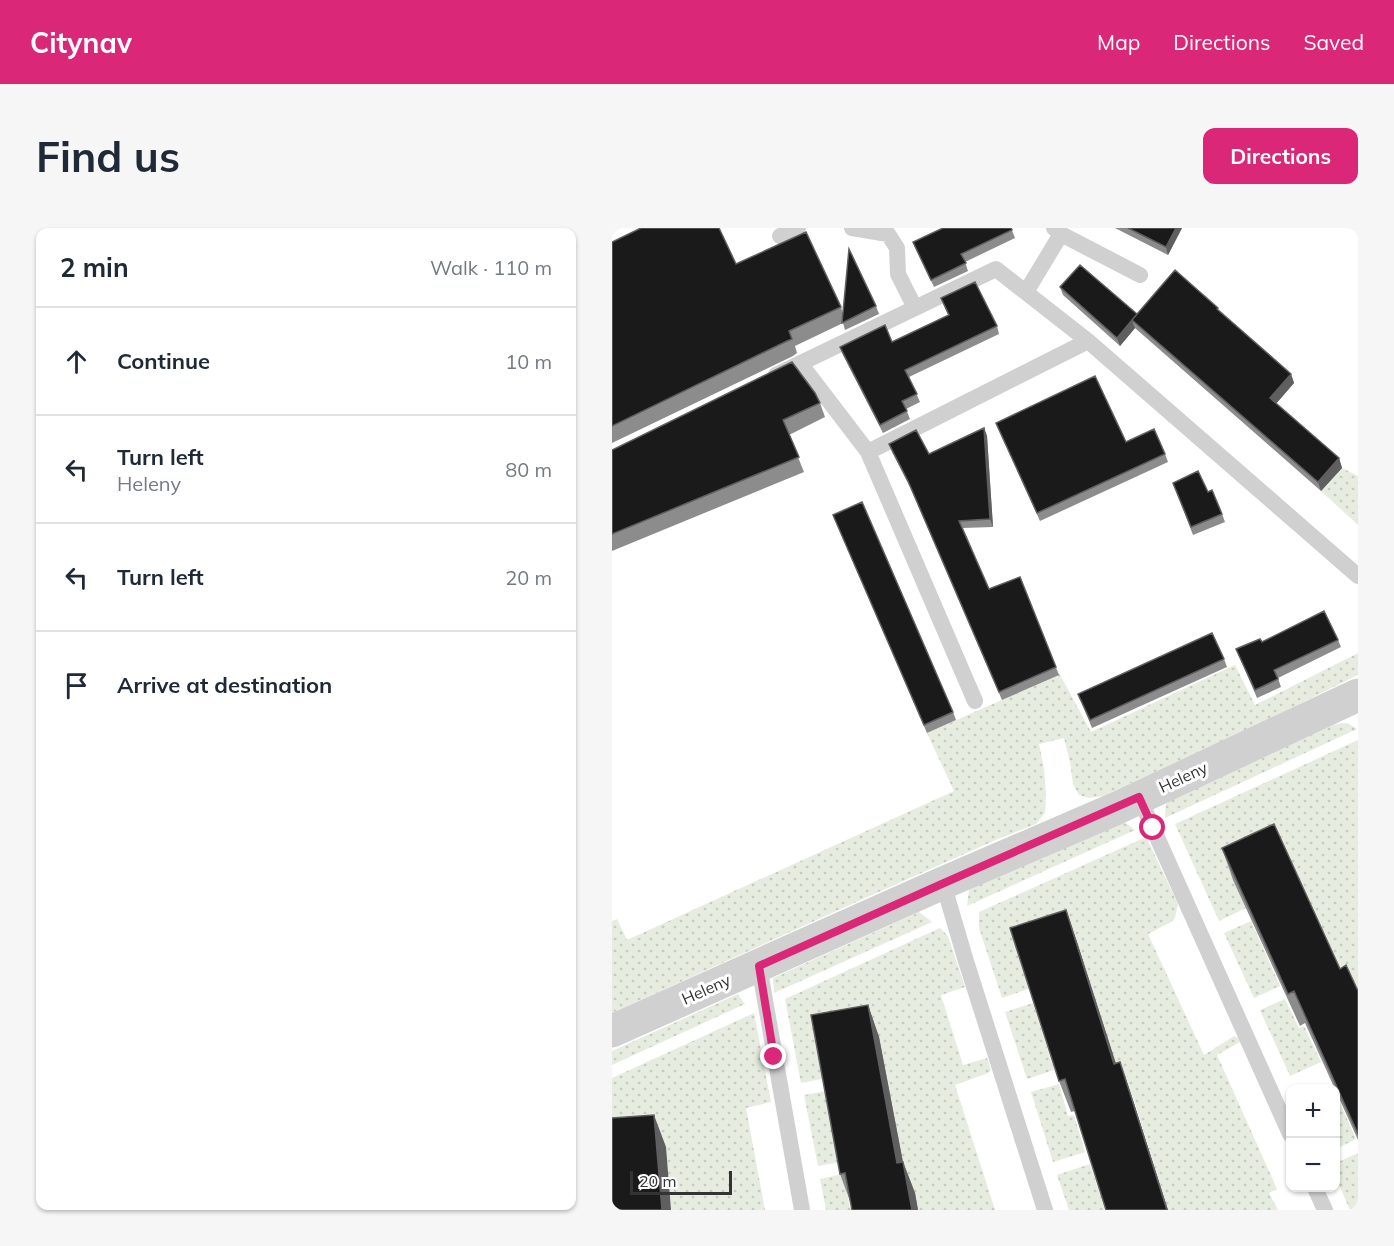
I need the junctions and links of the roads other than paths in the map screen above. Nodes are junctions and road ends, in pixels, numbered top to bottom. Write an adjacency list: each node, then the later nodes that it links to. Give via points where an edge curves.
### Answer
1 (798, 228): 4 (lane)
2 (852, 228): 7 (lane, via 888,234 897,248 898,274)
3 (1057, 231): 5 (lane); 6 (lane)
4 (780, 236)
5 (1140, 275)
6 (1026, 292): 7 (lane, via 996,269); 8 (lane)
7 (915, 308): 9 (lane)
8 (1088, 341): 11 (lane); 12 (lane)
9 (800, 363): 10 (lane); 11 (lane)
10 (758, 383)
11 (868, 452): 14 (lane)
12 (1358, 576)
13 (1358, 696): 15 (street, Heleny)
14 (975, 701)
15 (1139, 797): 16 (street, Heleny); 19 (lane)
16 (944, 883): 17 (street, Heleny); 22 (lane)
17 (759, 966): 18 (street, Heleny); 21 (lane)
18 (612, 1031)
19 (1286, 1125)
20 (1317, 1192): 23 (lane)
21 (802, 1210)
22 (1045, 1210)
23 (1325, 1210)

